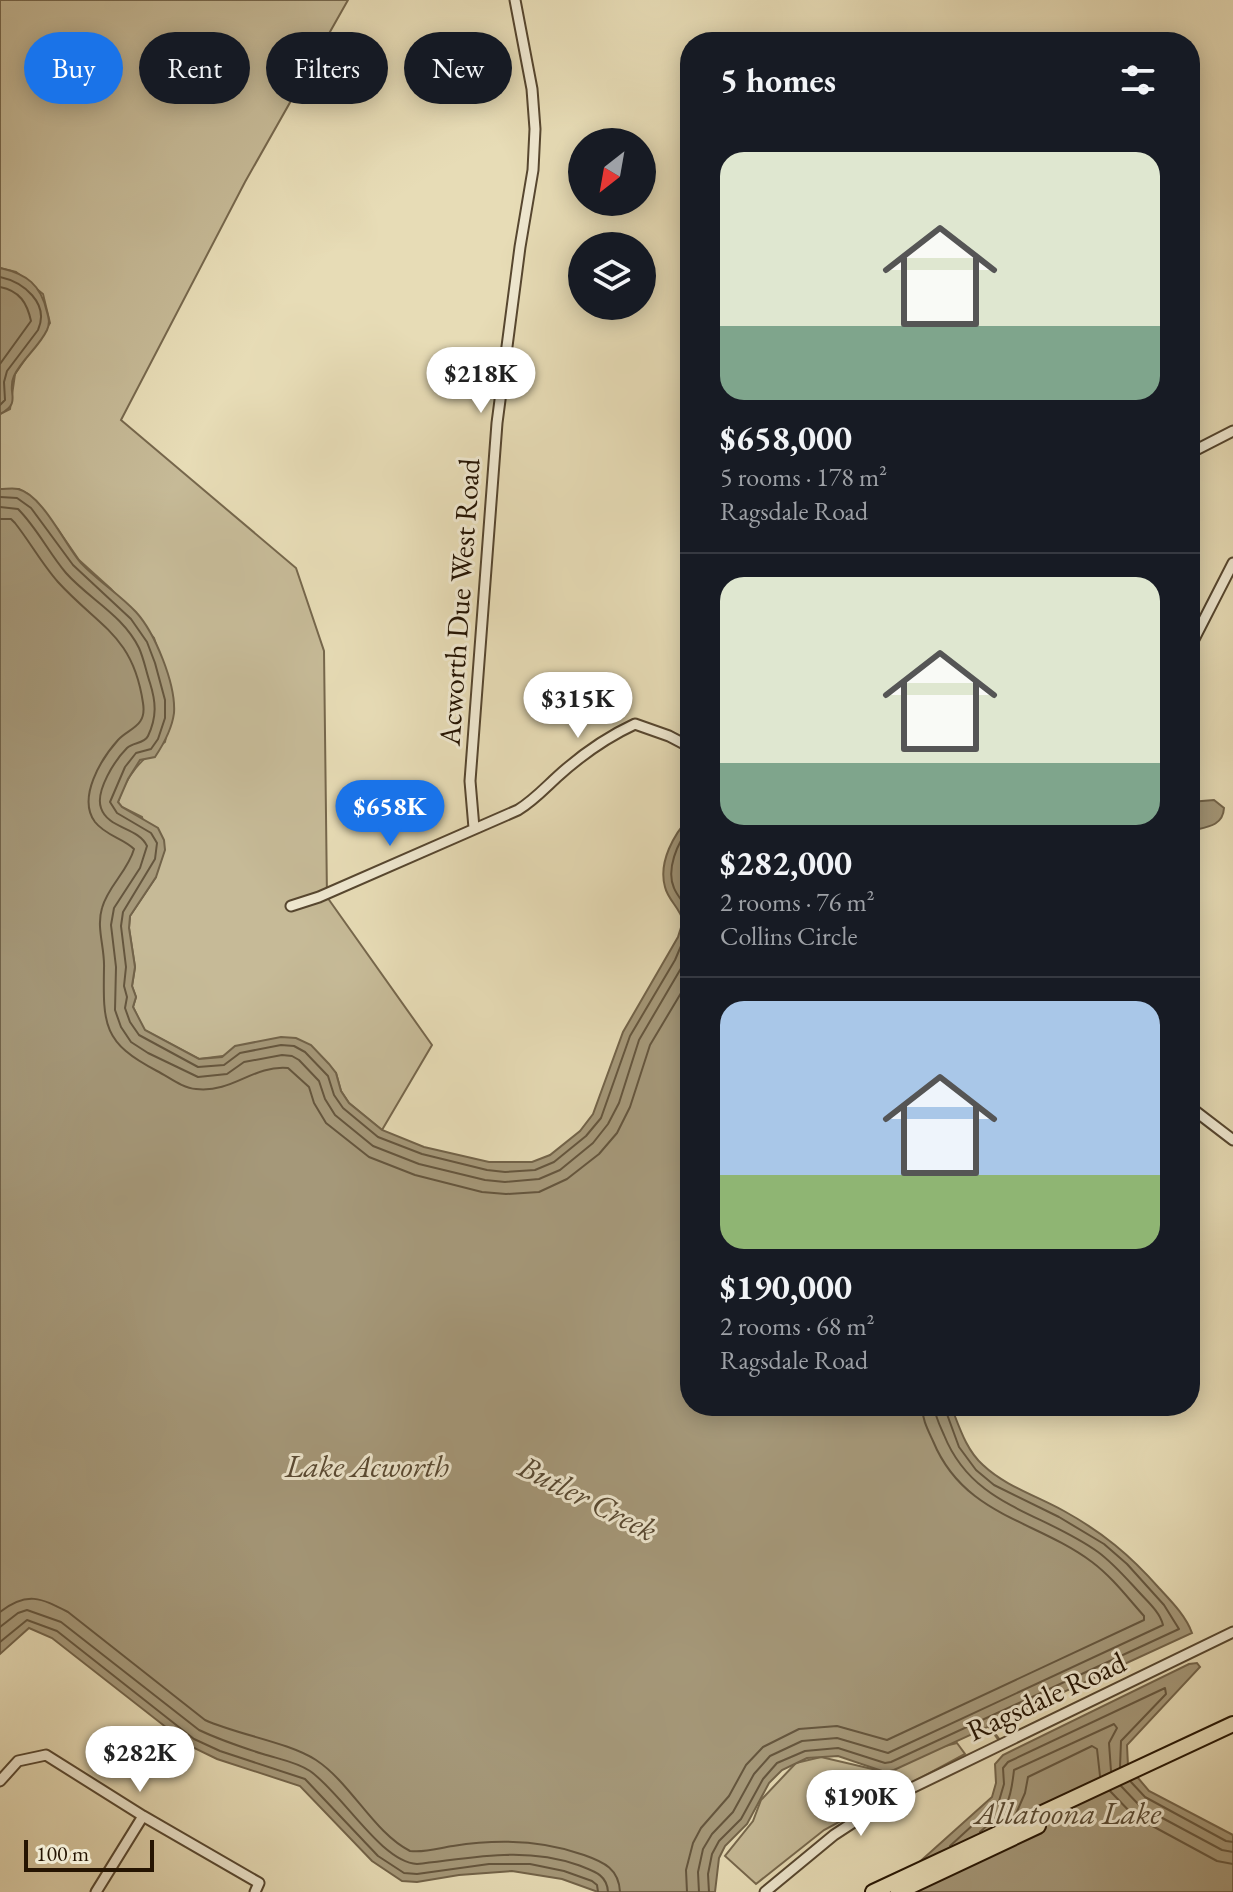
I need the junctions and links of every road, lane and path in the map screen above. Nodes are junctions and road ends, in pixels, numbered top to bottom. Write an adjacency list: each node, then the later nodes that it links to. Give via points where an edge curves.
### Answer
1 (515, 0): 7 (street, Acworth Due West Road, via 532,89 533,170 497,423 470,781)
2 (1233, 431): 3 (street)
3 (1200, 448)
4 (1233, 563): 5 (street)
5 (1200, 627)
6 (680, 742): 7 (street, via 635,724 596,747 529,803)
7 (474, 828): 8 (street)
8 (291, 906)
9 (1200, 1115): 10 (street)
10 (1233, 1140)
11 (1233, 1632): 17 (street, Ragsdale Road, via 889,1799 834,1835)
12 (1233, 1728): 18 (main road); 19 (main road)
13 (0, 1781): 14 (street, via 18,1761 46,1755)
14 (143, 1816): 15 (street); 16 (street, via 259,1883)
15 (96, 1892)
16 (255, 1892)
17 (765, 1892)
18 (873, 1892)
19 (898, 1892)

